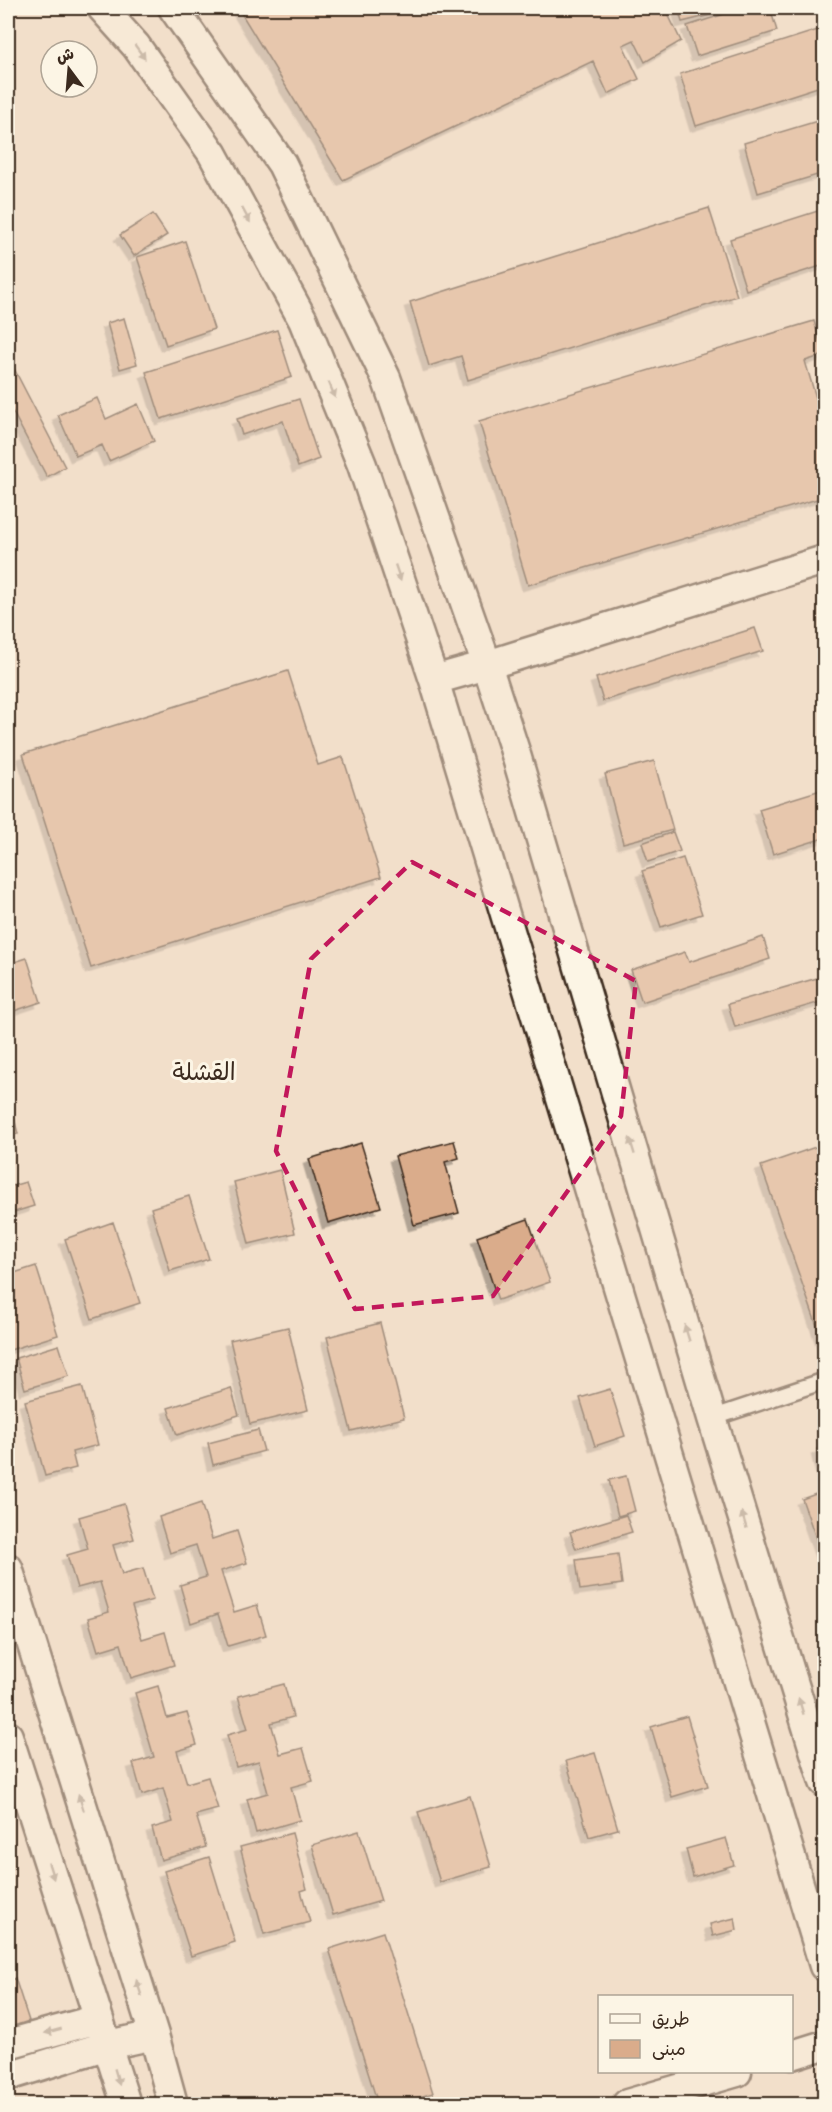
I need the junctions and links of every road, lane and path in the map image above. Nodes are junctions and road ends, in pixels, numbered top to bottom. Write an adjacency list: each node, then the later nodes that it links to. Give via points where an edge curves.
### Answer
1 (102, 8): 5 (street, one-way to 5, via 136,46 212,153 303,320 362,465)
2 (172, 8): 4 (street, via 282,164 386,378)
3 (825, 560): 4 (street)
4 (487, 665): 5 (street); 7 (street, one-way to 4)
5 (434, 680): 11 (street)
6 (825, 1381): 7 (lane)
7 (712, 1418): 10 (street, one-way to 7)
8 (8, 1568): 13 (street, one-way to 8)
9 (8, 1736): 12 (street, one-way to 12)
10 (825, 1782)
11 (825, 1966)
12 (98, 2019): 14 (street, one-way to 14); 15 (street)
13 (154, 2035): 15 (street); 21 (street)
14 (8, 2044)
15 (108, 2045): 19 (street); 20 (street, one-way to 20)
16 (825, 2045): 17 (street)
17 (793, 2055)
18 (734, 2073): 22 (street)
19 (8, 2076)
20 (126, 2104)
21 (173, 2104)
22 (627, 2104)

